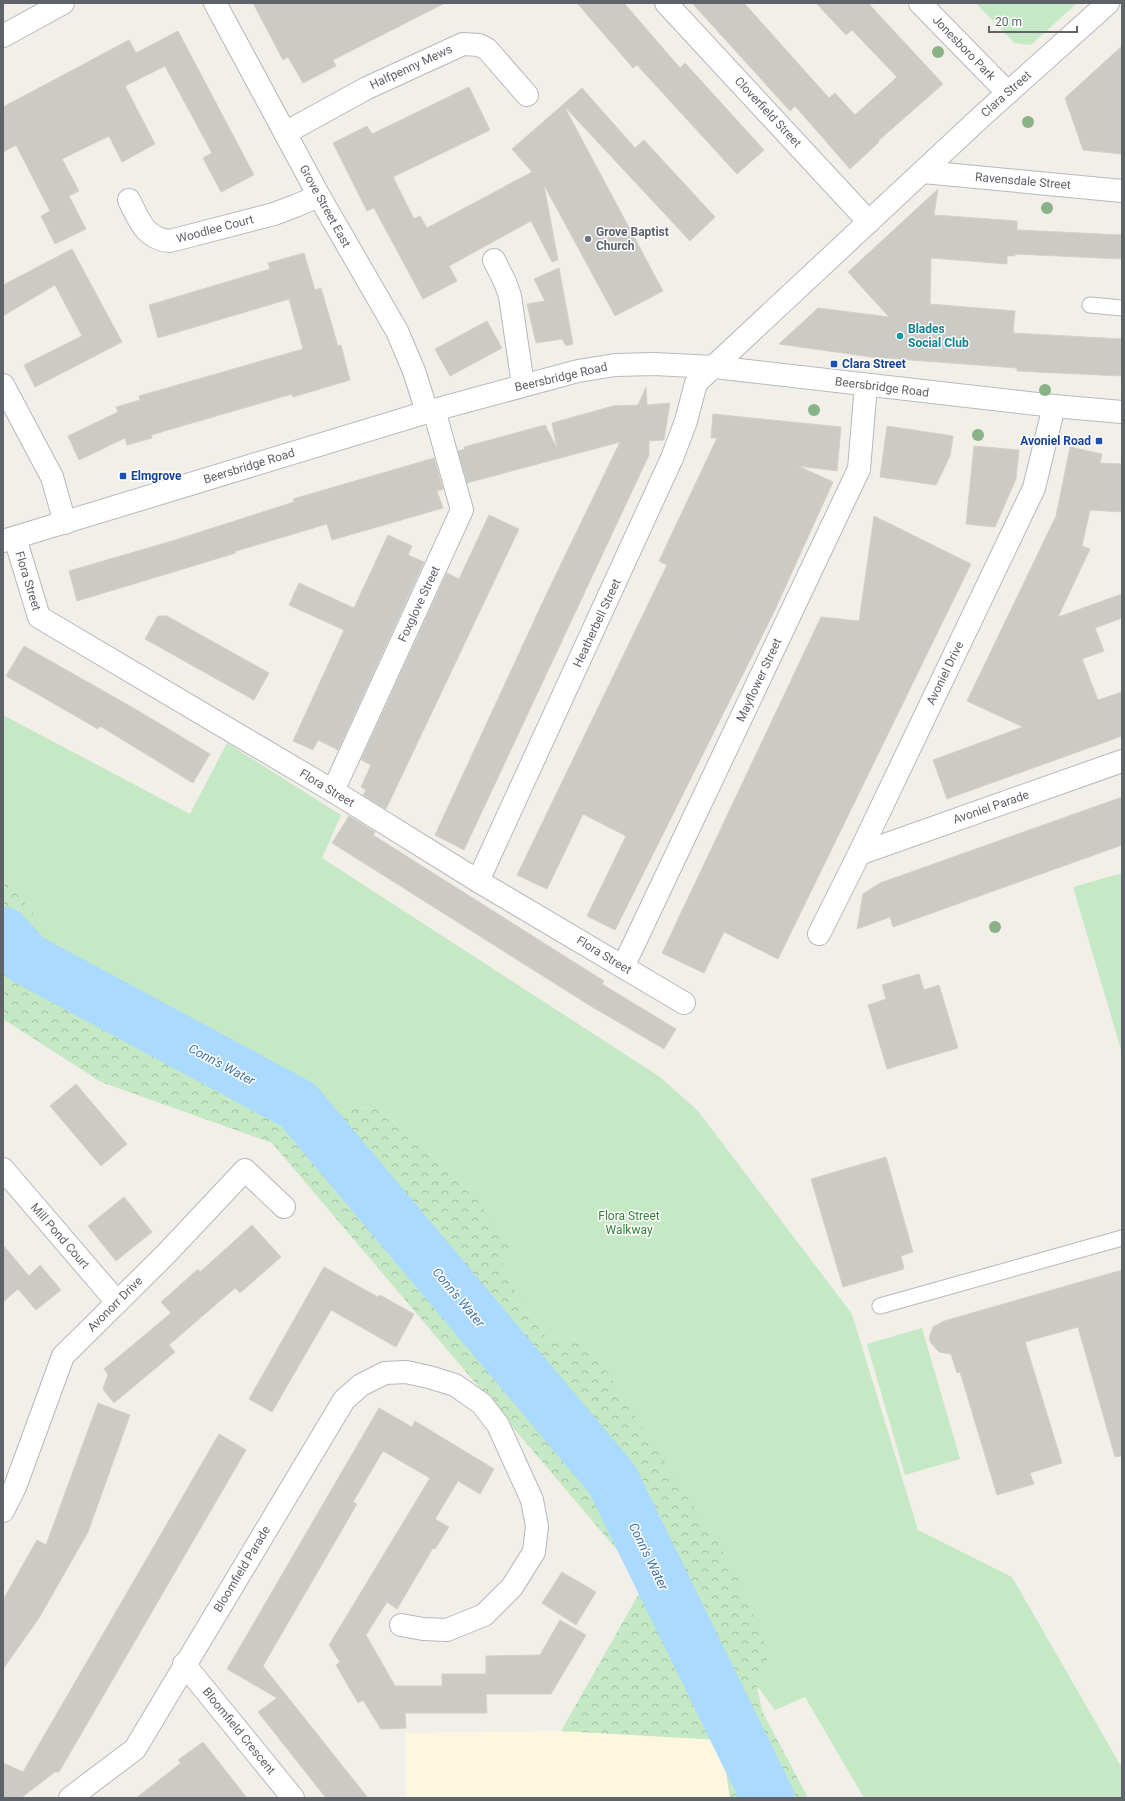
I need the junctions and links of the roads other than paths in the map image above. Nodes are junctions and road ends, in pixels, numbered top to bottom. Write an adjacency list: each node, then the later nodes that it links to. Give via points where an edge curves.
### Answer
1 (215, 3): 9 (street, Grove Street East)
2 (666, 3): 14 (street, Cloverfield Street)
3 (920, 3): 7 (street, Jonesboro Park)
4 (1108, 3): 7 (street, Clara Street)
5 (49, 6): 6 (street)
6 (3, 36)
7 (1008, 93): 10 (street, Clara Street)
8 (526, 96): 9 (street, Halfpenny Mews, via 487,50 479,45 463,44 367,88)
9 (285, 133): 12 (street, Grove Street East)
10 (923, 172): 11 (street, Ravensdale Street); 14 (street, Clara Street)
11 (1122, 191)
12 (319, 196): 13 (street, Woodlee Court, via 274,214 170,241 157,239 146,230); 23 (street, Grove Street East, via 397,331)
13 (129, 200)
14 (869, 222): 18 (street, Clara Street)
15 (494, 260): 20 (street, via 510,296)
16 (1090, 305): 17 (lane)
17 (1122, 308)
18 (714, 367): 20 (street, Beersbridge Road, via 615,365); 21 (street, Beersbridge Road); 30 (street, Heatherbell Street, via 696,383 686,421 672,458)
19 (3, 385): 25 (street, via 52,477)
20 (523, 385): 23 (street, Beersbridge Road)
21 (866, 386): 22 (street, Beersbridge Road); 32 (street, Mayflower Street, via 860,469)
22 (1054, 406): 24 (street, Beersbridge Road); 29 (street, Avoniel Drive, via 1034,488)
23 (430, 411): 25 (street, Beersbridge Road); 28 (street, Foxglove Street, via 462,510)
24 (1122, 412)
25 (65, 522): 26 (street, Beersbridge Road)
26 (9, 540): 28 (street, Flora Street, via 39,617)
27 (1122, 761): 29 (street, Avoniel Parade)
28 (333, 791): 30 (street, Flora Street)
29 (859, 854): 31 (street, Avoniel Drive)
30 (478, 881): 32 (street, Flora Street)
31 (819, 934)
32 (623, 966): 33 (street, Flora Street)
33 (684, 1003)
34 (3, 1169): 37 (street, Mill Pond Court)
35 (284, 1207): 37 (street, Avonorr Drive, via 245,1170)
36 (1122, 1238): 38 (lane)
37 (117, 1302): 39 (street, Avonorr Drive, via 63,1356 15,1487)
38 (880, 1306)
39 (3, 1511)
40 (401, 1625): 41 (street, Bloomfield Parade, via 446,1630 484,1615 512,1587 534,1552 537,1526 532,1500 498,1425 482,1404 455,1385 406,1372 385,1373 361,1385 344,1400)
41 (184, 1664): 42 (street, Bloomfield Parade, via 135,1749); 43 (street, Bloomfield Crescent)
42 (77, 1796)
43 (293, 1798)

